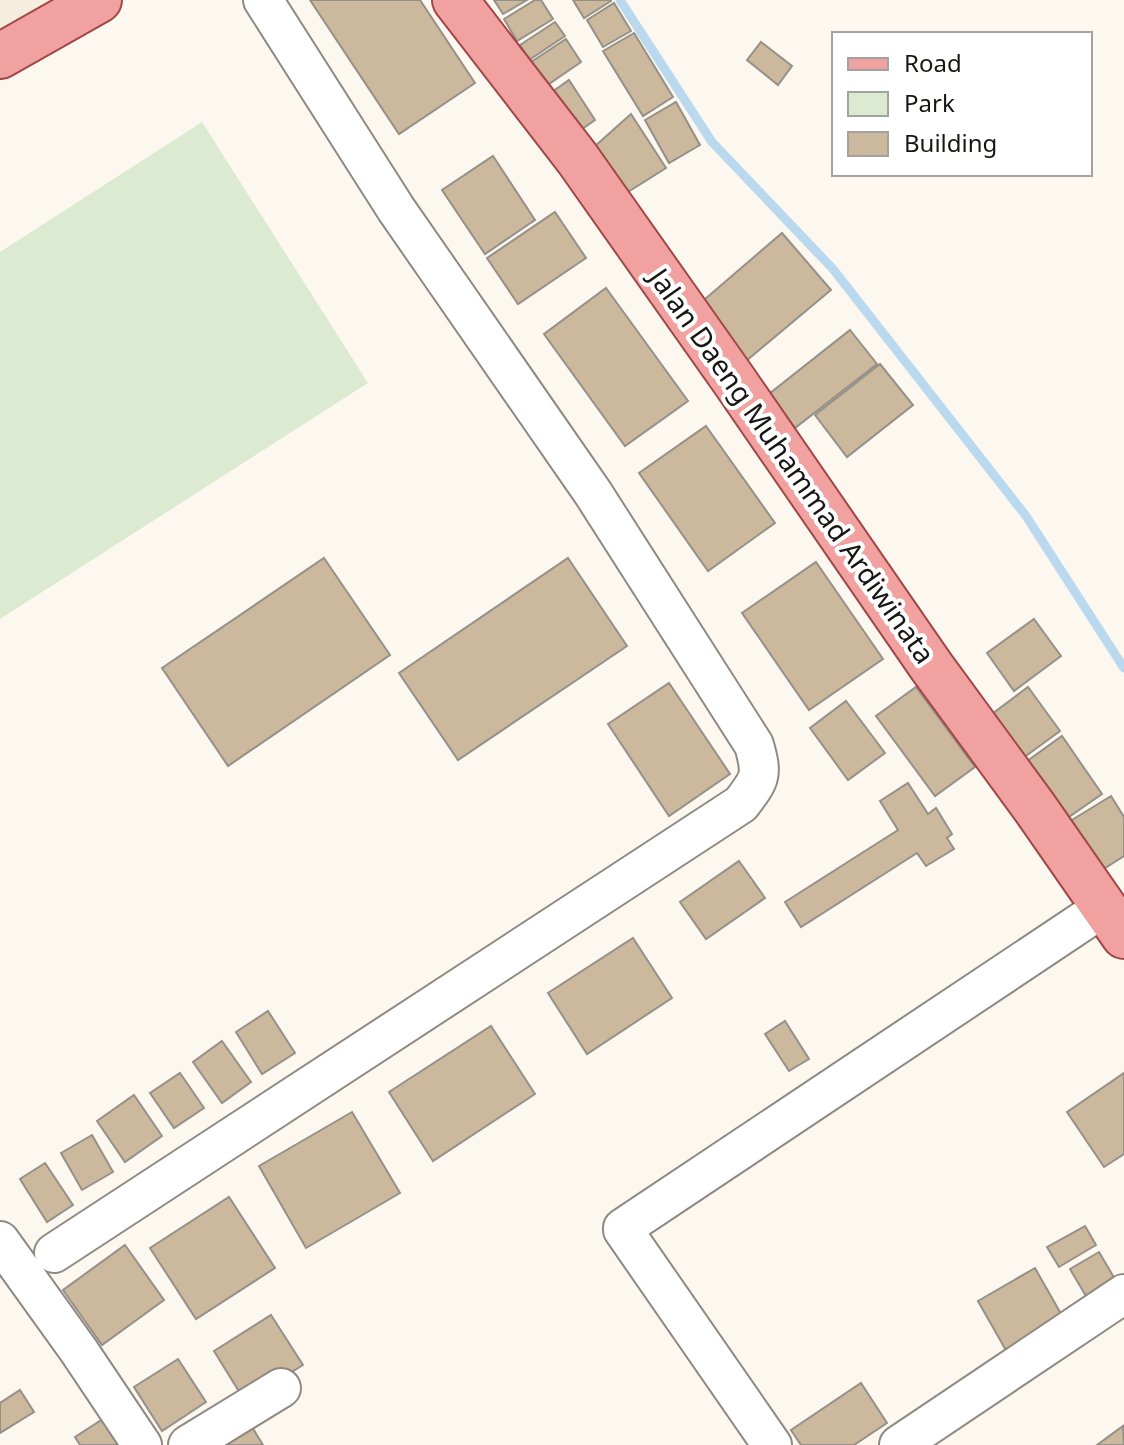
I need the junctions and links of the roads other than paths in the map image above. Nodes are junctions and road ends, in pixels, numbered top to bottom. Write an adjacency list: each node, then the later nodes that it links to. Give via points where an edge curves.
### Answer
1 (99, 0): 4 (main road)
2 (263, 0): 7 (street, via 396,209 593,493 754,745 760,767 756,785 741,804)
3 (455, 0): 5 (main road, Jalan Daeng Muhammad Ardiwinata, via 577,158)
4 (0, 56)
5 (1114, 922): 12 (street, via 623,1228)
6 (0, 1241): 10 (street)
7 (54, 1253)
8 (1124, 1294): 13 (street)
9 (281, 1388): 11 (street)
10 (142, 1445)
11 (188, 1445)
12 (772, 1445)
13 (899, 1445)

